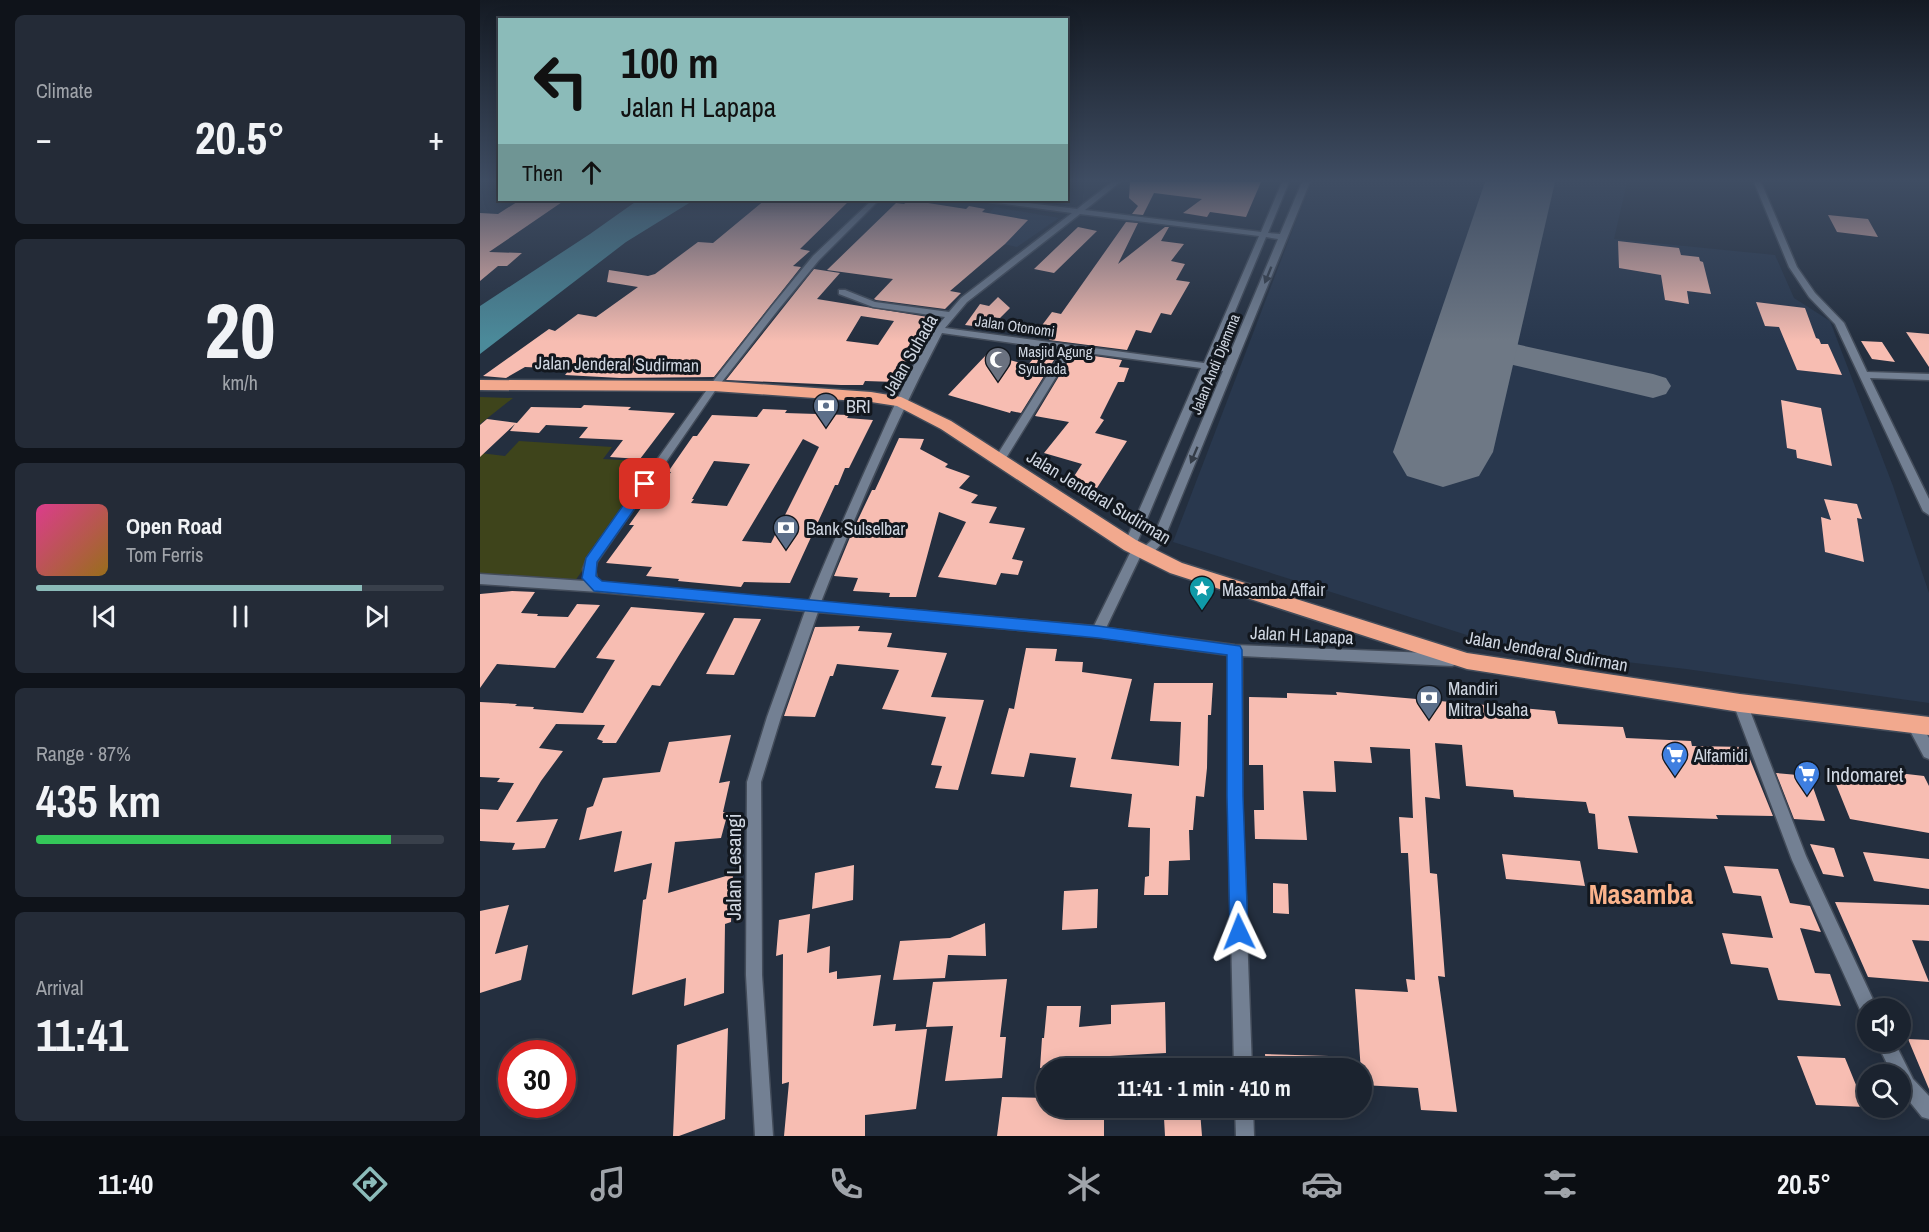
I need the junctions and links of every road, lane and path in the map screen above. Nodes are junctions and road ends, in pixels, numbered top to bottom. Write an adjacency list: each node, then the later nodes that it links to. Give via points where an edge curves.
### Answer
1 (840, 235): 15 (street, via 816,258)
2 (1048, 235): 7 (street, Jalan Suhada, via 964,300)
3 (1263, 235): 5 (street); 10 (street, Jalan Andi Djemma)
4 (1779, 235): 12 (street, via 1793,267 1812,295 1839,323)
5 (1283, 237): 11 (street, Jalan Andi Djemma, one-way to 11)
6 (842, 292): 7 (street, via 873,304)
7 (952, 315): 8 (street, Jalan Suhada)
8 (939, 330): 9 (street, Jalan Otonomi); 16 (street, Jalan Suhada)
9 (1069, 348): 10 (street, Jalan Otonomi); 17 (street)
10 (1207, 367): 11 (street, Jalan Otonomi); 19 (street, Jalan Andi Djemma)
11 (1230, 369): 19 (street, Jalan Andi Djemma, one-way to 19, via 1157,542)
12 (1865, 375): 13 (street); 18 (street)
13 (1929, 377)
14 (489, 385): 15 (highway, Jalan Jenderal Sudirman)
15 (714, 386): 16 (highway, Jalan Jenderal Sudirman); 21 (street, via 591,561 589,578)
16 (901, 402): 17 (highway, Jalan Jenderal Sudirman, via 946,425); 22 (street, Jalan Suhada)
17 (999, 460): 19 (highway, Jalan Jenderal Sudirman)
18 (1929, 511)
19 (1138, 549): 23 (street); 25 (highway, Jalan Jenderal Sudirman, via 1176,568)
20 (480, 579): 21 (street, Jalan H Lapapa)
21 (599, 587): 22 (street, Jalan H Lapapa)
22 (813, 607): 23 (street, Jalan H Lapapa); 34 (street, Jalan Lesangi, via 754,782 754,975)
23 (1098, 632): 24 (street, Jalan H Lapapa)
24 (1234, 650): 25 (street, Jalan H Lapapa); 31 (street)
25 (1467, 661): 26 (highway, Jalan Jenderal Sudirman)
26 (1740, 703): 27 (highway, Jalan Jenderal Sudirman); 29 (street, via 1800,860)
27 (1922, 725): 28 (street)
28 (1929, 752)
29 (1863, 998)
30 (1890, 1052): 32 (street, via 1907,1085)
31 (1243, 1058)
32 (1929, 1110)
33 (1244, 1118): 35 (street)
34 (764, 1136)
35 (1245, 1136)

